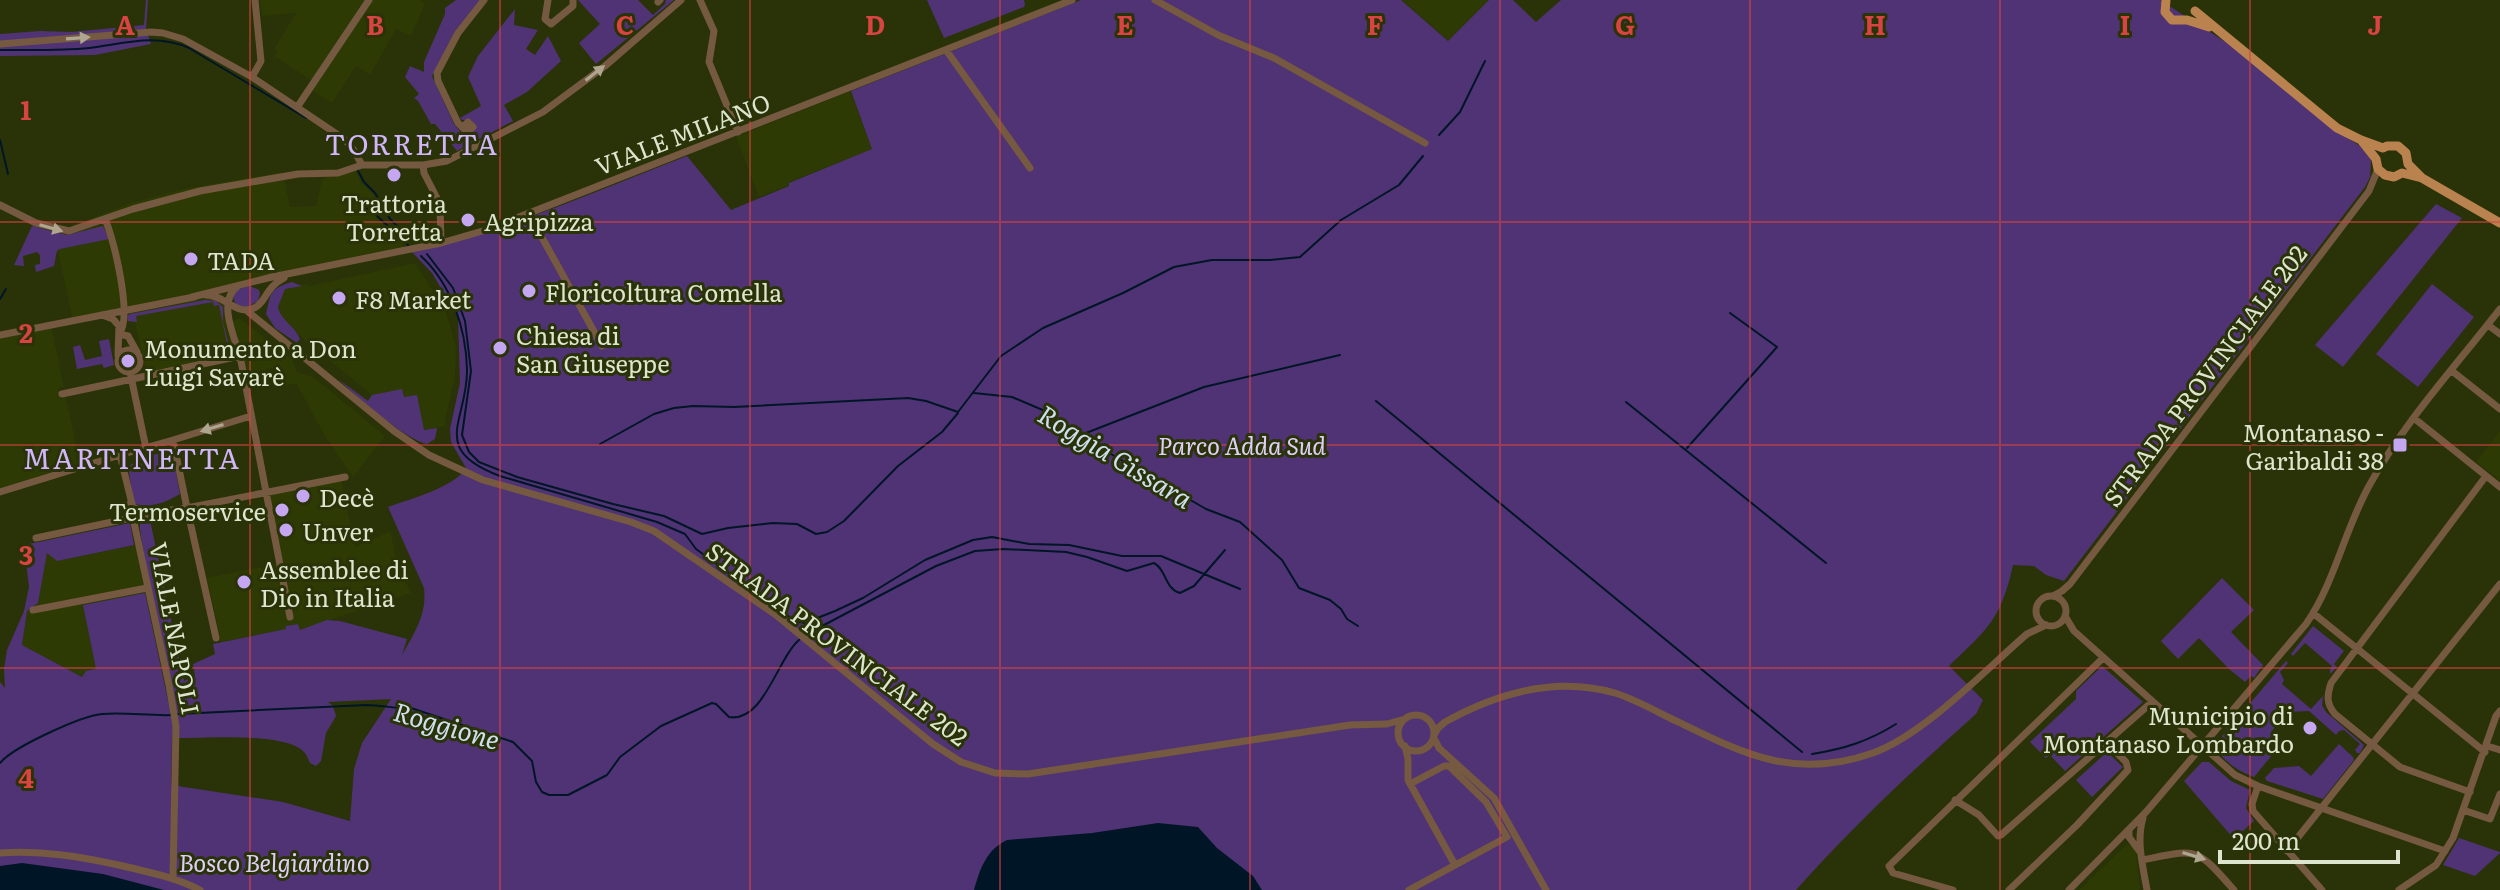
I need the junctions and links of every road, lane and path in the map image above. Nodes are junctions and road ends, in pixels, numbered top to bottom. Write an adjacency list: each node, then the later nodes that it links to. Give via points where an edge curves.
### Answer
1 (255, 0): 16 (street, via 261,61)
2 (369, 0): 17 (street)
3 (484, 0): 18 (street, via 437,73)
4 (548, 0): 5 (street, via 545,19 551,24 573,6)
5 (573, 0)
6 (681, 0): 26 (street, one-way to 6, via 447,161 532,119 605,66)
7 (1072, 0): 15 (street, VIALE MILANO)
8 (1155, 0): 21 (street, via 1274,58)
9 (700, 1): 19 (street, via 714,31 709,62)
10 (2164, 1): 12 (main road, via 2168,17)
11 (2194, 5): 12 (main road); 13 (main road)
12 (2187, 20): 13 (main road)
13 (2216, 30): 20 (main road, via 2337,128)
14 (0, 44): 16 (street, one-way to 16, via 163,33)
15 (946, 50): 19 (street, VIALE MILANO); 27 (street)
16 (252, 77): 17 (street)
17 (298, 106): 25 (street, via 344,139)
18 (463, 127)
19 (738, 132): 33 (street, VIALE MILANO)
20 (2361, 140): 22 (main road); 23 (main road)
21 (1425, 143)
22 (2383, 148): 23 (main road); 24 (main road, via 2403,149)
23 (2377, 164): 29 (main road); 31 (street)
24 (2408, 164): 28 (main road); 30 (main road)
25 (362, 165): 26 (street); 34 (street, via 338,173 298,174 200,191)
26 (423, 165): 36 (street, via 440,204)
27 (1030, 168)
28 (2402, 173): 29 (main road); 30 (main road)
29 (2389, 177): 31 (street)
30 (2422, 178): 35 (main road)
31 (2369, 191): 78 (street, STRADA PROVINCIALE 202)
32 (0, 205): 34 (street, one-way to 34, via 64,231)
33 (529, 214): 36 (street, VIALE MILANO); 53 (street)
34 (105, 219): 45 (street, via 122,283)
35 (2500, 223)
36 (441, 243): 37 (street, VIALE MILANO)
37 (297, 274): 38 (street, VIALE MILANO); 41 (street, VIALE MILANO, via 274,284)
38 (250, 283): 39 (street, VIALE MILANO); 41 (street, via 261,288)
39 (239, 285): 40 (street, VIALE MILANO); 42 (street)
40 (192, 297): 42 (street, VIALE MILANO, via 214,295); 45 (street, VIALE MILANO)
41 (263, 298): 44 (street, VIALE MILANO, via 256,307); 49 (street, via 264,316)
42 (229, 303): 44 (street, VIALE MILANO); 48 (street)
43 (2500, 309): 47 (street)
44 (243, 310): 48 (street, via 233,317); 49 (street, STRADA PROVINCIALE 202)
45 (123, 311): 46 (street, VIALE MILANO); 50 (street)
46 (101, 315): 50 (street, via 117,322); 52 (street, VIALE MILANO)
47 (2488, 325): 51 (street); 57 (street)
48 (232, 327): 56 (street)
49 (273, 331): 100 (street, STRADA PROVINCIALE 202, via 420,450 464,472 654,531 776,615 933,744 970,767 1028,774)
50 (119, 334): 54 (street, via 128,336); 55 (street)
51 (2500, 334)
52 (0, 335)
53 (602, 346)
54 (138, 354): 55 (street, via 128,349); 58 (street)
55 (118, 355): 58 (street, via 118,366)
56 (240, 356): 58 (street); 61 (street)
57 (2452, 371): 60 (street); 62 (street)
58 (131, 376): 59 (street); 64 (street)
59 (62, 394)
60 (2500, 409)
61 (251, 416): 63 (street, one-way to 63); 70 (street)
62 (2415, 419): 66 (street); 84 (street, via 2368,489)
63 (173, 440): 64 (street); 72 (street)
64 (146, 448): 65 (street)
65 (120, 455): 69 (street); 71 (street, VIALE NAPOLI)
66 (2486, 476): 68 (street); 92 (street)
67 (345, 477): 70 (street)
68 (2500, 487)
69 (0, 492)
70 (265, 492): 72 (street); 87 (street)
71 (130, 504): 73 (street); 75 (street, VIALE NAPOLI)
72 (187, 508): 73 (street); 91 (street)
73 (159, 512): 74 (street)
74 (143, 516): 75 (street); 76 (street, VIALE NAPOLI)
75 (132, 518): 76 (street, VIALE NAPOLI); 77 (street)
76 (136, 530): 80 (street, VIALE NAPOLI)
77 (36, 538)
78 (2070, 584): 81 (street, STRADA PROVINCIALE 202); 82 (street, STRADA PROVINCIALE 202)
79 (2500, 584): 94 (street)
80 (147, 588): 83 (street); 129 (street, VIALE NAPOLI, via 174,714)
81 (2053, 596): 82 (street); 85 (street, STRADA PROVINCIALE 202, via 2041,599)
82 (2063, 602): 86 (street, STRADA PROVINCIALE 202)
83 (33, 610)
84 (2313, 613): 92 (street); 106 (street)
85 (2036, 614): 88 (street); 90 (street, STRADA PROVINCIALE 202)
86 (2065, 616): 88 (street, STRADA PROVINCIALE 202); 89 (street)
87 (290, 617)
88 (2051, 625): 89 (street); 90 (street, STRADA PROVINCIALE 202)
89 (2074, 631): 93 (street)
90 (2027, 634): 97 (street, STRADA PROVINCIALE 202, via 1902,739 1843,762 1786,765 1759,758 1640,703 1588,688 1523,690)
91 (216, 638)
92 (2358, 649): 94 (street); 104 (street, via 2327,696 2335,714)
93 (2103, 658): 95 (street); 116 (street)
94 (2413, 694): 104 (street); 107 (street)
95 (2152, 702): 103 (street); 106 (street)
96 (2500, 711): 107 (street)
97 (1459, 714): 98 (street, STRADA PROVINCIALE 202, via 1440,720); 101 (street, STRADA PROVINCIALE 202, via 1440,725)
98 (1424, 717): 99 (street, STRADA PROVINCIALE 202); 101 (street)
99 (1405, 719): 100 (street, STRADA PROVINCIALE 202); 102 (street)
100 (1379, 724): 102 (street)
101 (1434, 736): 108 (street, STRADA PROVINCIALE 202); 110 (street)
102 (1399, 737): 105 (street)
103 (2107, 743): 116 (street, via 2001,835); 134 (street, via 2128,770)
104 (2373, 745): 114 (street, via 2400,767); 117 (street)
105 (1405, 746): 108 (street); 111 (street)
106 (2202, 747): 113 (street, via 2235,775); 119 (street)
107 (2486, 749): 109 (street); 114 (street)
108 (1422, 750): 110 (street); 111 (street, STRADA PROVINCIALE 202)
109 (2500, 750)
110 (1443, 751): 132 (street, via 1494,798)
111 (1408, 763): 112 (street)
112 (1410, 784): 128 (street); 128 (street, via 1447,766 1480,795 1507,837)
113 (2258, 786): 117 (street); 124 (street, via 2252,809)
114 (2470, 792): 118 (street)
115 (2500, 794): 118 (street, via 2490,819)
116 (1955, 800): 133 (street, via 1889,868)
117 (2322, 807): 124 (street); 125 (street)
118 (2463, 810): 125 (street)
119 (2146, 812): 120 (street); 121 (street)
120 (2129, 831): 121 (street); 122 (street); 123 (street)
121 (2140, 836): 127 (street)
122 (2132, 841): 123 (street); 127 (street)
123 (2115, 844): 135 (street)
124 (2287, 851): 138 (street)
125 (2445, 851): 139 (street, via 2436,865)
126 (0, 853): 129 (street, via 73,856)
127 (2141, 857): 136 (street); 137 (street, one-way to 137, via 2193,853)
128 (1455, 865): 131 (street)
129 (173, 877): 130 (street)
130 (200, 890)
131 (1409, 890)
132 (1546, 890)
133 (1953, 890)
134 (2009, 890)
135 (2069, 890)
136 (2147, 890)
137 (2234, 890)
138 (2322, 890)
139 (2399, 890)

